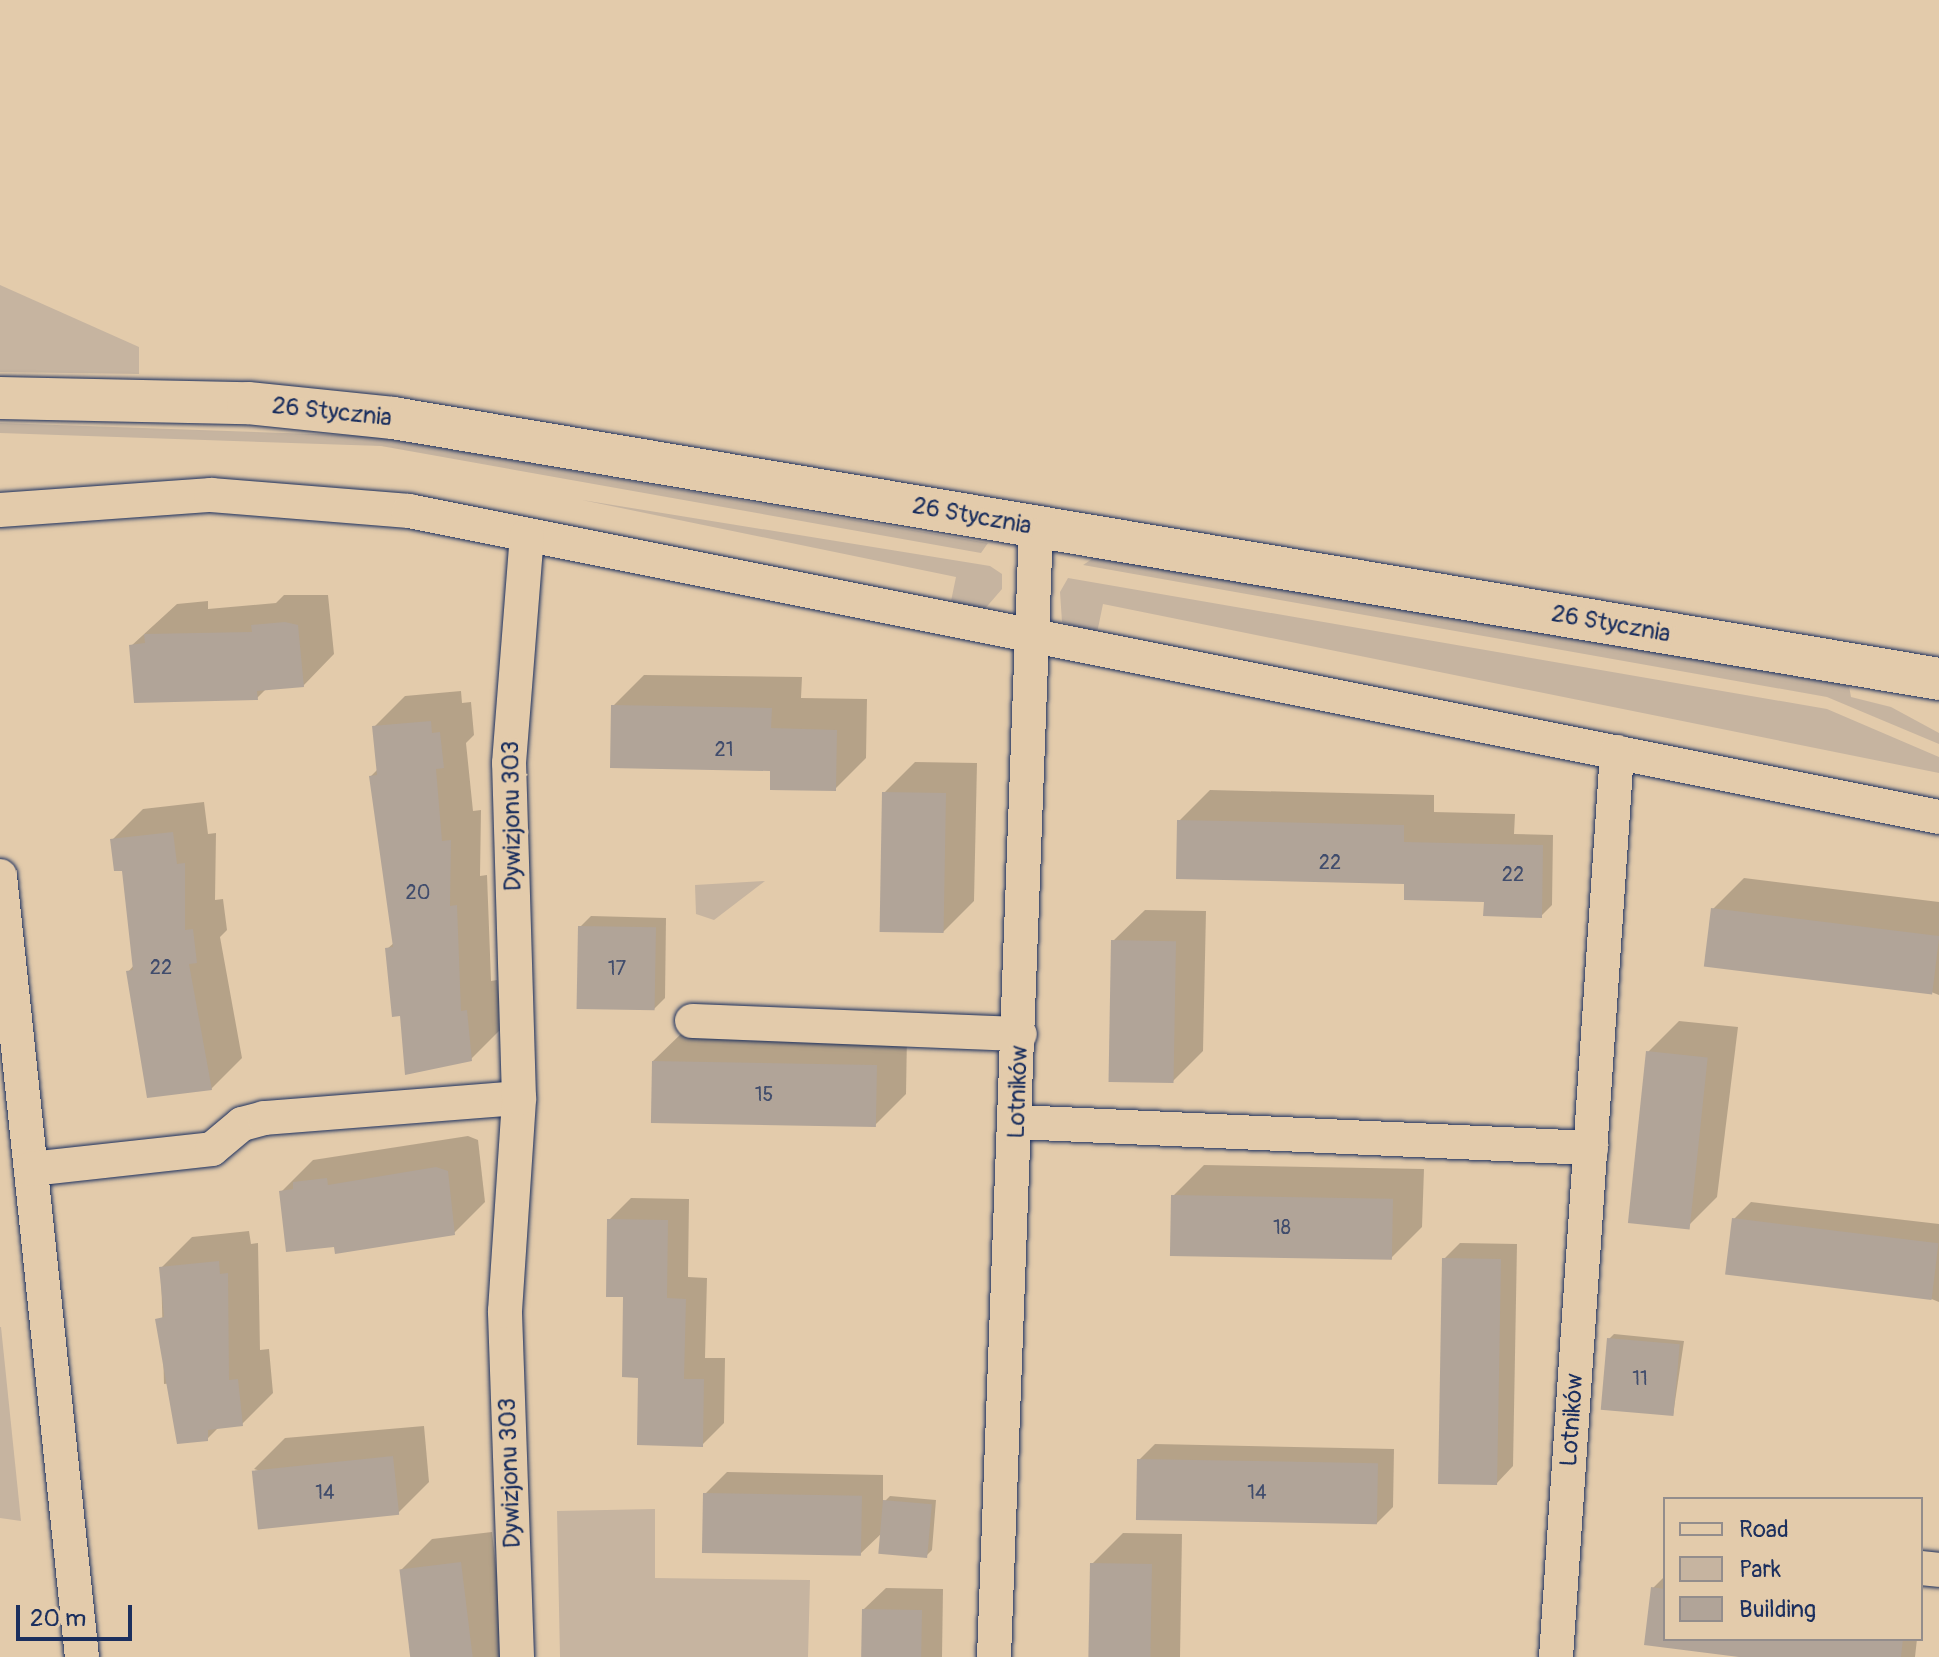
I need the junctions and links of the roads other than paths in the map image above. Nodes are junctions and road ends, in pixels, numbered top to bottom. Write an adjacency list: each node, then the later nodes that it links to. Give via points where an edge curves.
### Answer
1 (0, 398): 3 (street, 26 Stycznia, via 248,403 393,418)
2 (0, 510): 4 (street, via 168,495 273,497 409,511)
3 (1036, 527): 5 (street, Lotników); 6 (street, 26 Stycznia)
4 (527, 536): 5 (street); 12 (street, Dywizjonu 303, via 510,690)
5 (1034, 633): 7 (street); 11 (street, Lotników)
6 (1939, 679)
7 (1617, 752): 8 (street); 14 (street, Lotników)
8 (1939, 817)
9 (0, 876): 15 (street)
10 (692, 1021): 11 (street)
11 (1020, 1034): 13 (street, Lotników)
12 (519, 1098): 15 (street, via 264,1118 242,1124 212,1149); 17 (street, Dywizjonu 303, via 505,1287)
13 (1016, 1122): 14 (street); 18 (street, Lotników)
14 (1591, 1148): 19 (street, Lotników)
15 (31, 1169): 16 (street)
16 (82, 1657)
17 (517, 1657)
18 (994, 1657)
19 (1556, 1657)

